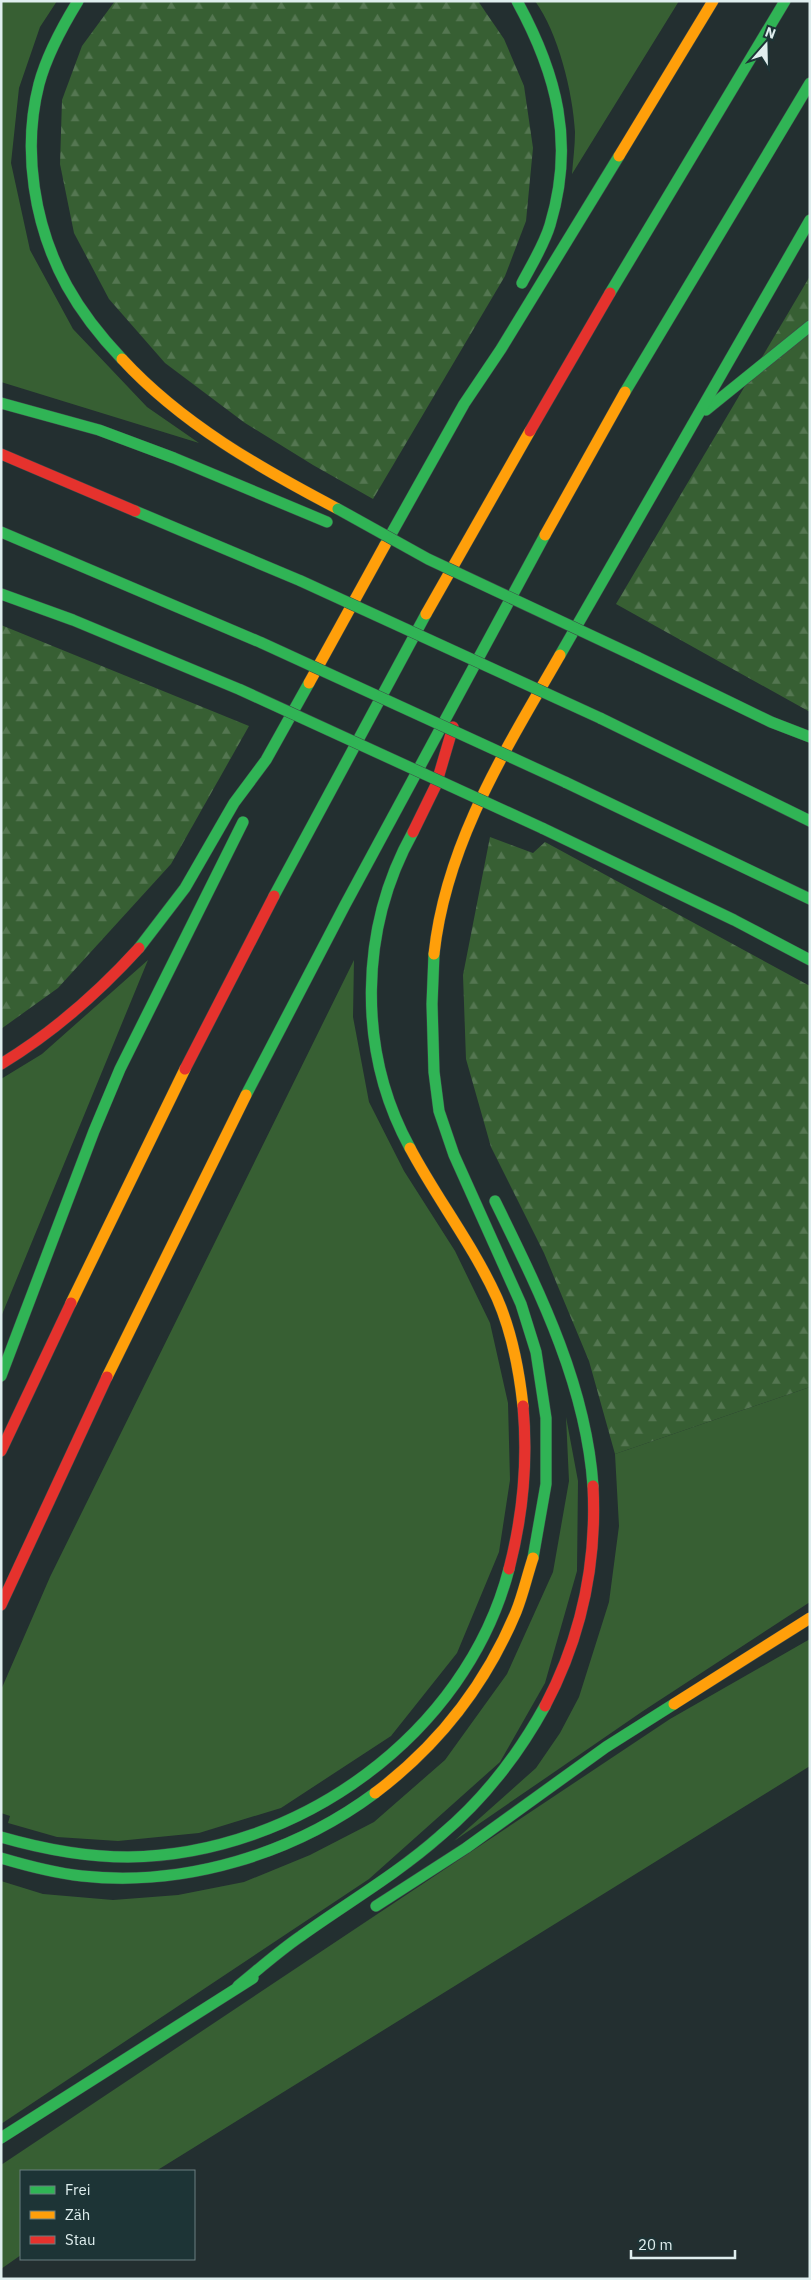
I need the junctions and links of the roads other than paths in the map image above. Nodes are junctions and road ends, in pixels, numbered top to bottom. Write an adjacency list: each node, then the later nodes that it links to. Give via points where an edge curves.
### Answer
1 (78, 1): 17 (highway, bridge, via 43,66 34,109 30,153 34,197 47,242 64,282 89,324 129,368 177,412 230,449)
2 (517, 1): 7 (highway, via 548,64 558,99 561,155 558,190 549,226)
3 (713, 1): 11 (highway, via 506,341)
4 (785, 1): 34 (highway, via 587,329 346,759 197,1045)
5 (810, 82): 19 (highway, via 591,452)
6 (810, 220): 12 (highway)
7 (518, 289)
8 (810, 326): 12 (highway)
9 (488, 345): 11 (highway)
10 (1, 402): 14 (highway, via 99,430)
11 (464, 404): 23 (highway)
12 (693, 420): 29 (highway, via 509,746 459,846 442,901 434,952 430,1001)
13 (1, 454): 26 (highway, bridge, via 302,581 600,718)
14 (333, 524)
15 (1, 532): 27 (highway, bridge, via 262,643 565,782)
16 (356, 532): 17 (highway, bridge)
17 (428, 559): 20 (highway, bridge)
18 (1, 594): 28 (highway, bridge, via 73,620 241,690 542,828)
19 (468, 678): 35 (highway, via 340,911 217,1151 71,1452); 37 (highway, via 433,794 402,854 389,890 372,969 371,1017 376,1060 405,1139 492,1287 515,1353 526,1437 525,1477 512,1558 491,1622 460,1678 414,1735 354,1784 318,1807 275,1827 182,1852 132,1856 49,1850)
20 (772, 722): 21 (highway); 22 (highway)
21 (810, 737)
22 (810, 746)
23 (266, 760): 24 (highway); 30 (highway, via 242,791 176,901 129,957 86,1002 52,1031)
24 (258, 789)
25 (246, 816): 33 (highway, via 120,1069)
26 (810, 821)
27 (810, 900)
28 (810, 960)
29 (434, 1043): 31 (highway); 38 (highway, via 436,1093 445,1131 525,1315 543,1391 547,1436 542,1522 522,1599 495,1661 456,1719 398,1777 366,1802 286,1845 237,1862 185,1873 136,1878 45,1870)
30 (1, 1064)
31 (446, 1077)
32 (491, 1192): 41 (highway, via 561,1347 589,1454 594,1547 576,1634 559,1680 539,1719 496,1780 472,1806 442,1836 376,1886 307,1931)
33 (1, 1376)
34 (1, 1451)
35 (1, 1605)
36 (810, 1618): 39 (highway, via 606,1747 466,1848)
37 (5, 1839)
38 (1, 1858)
39 (367, 1912)
40 (291, 1958): 41 (highway)
41 (238, 1986): 42 (highway)
42 (1, 2138)

